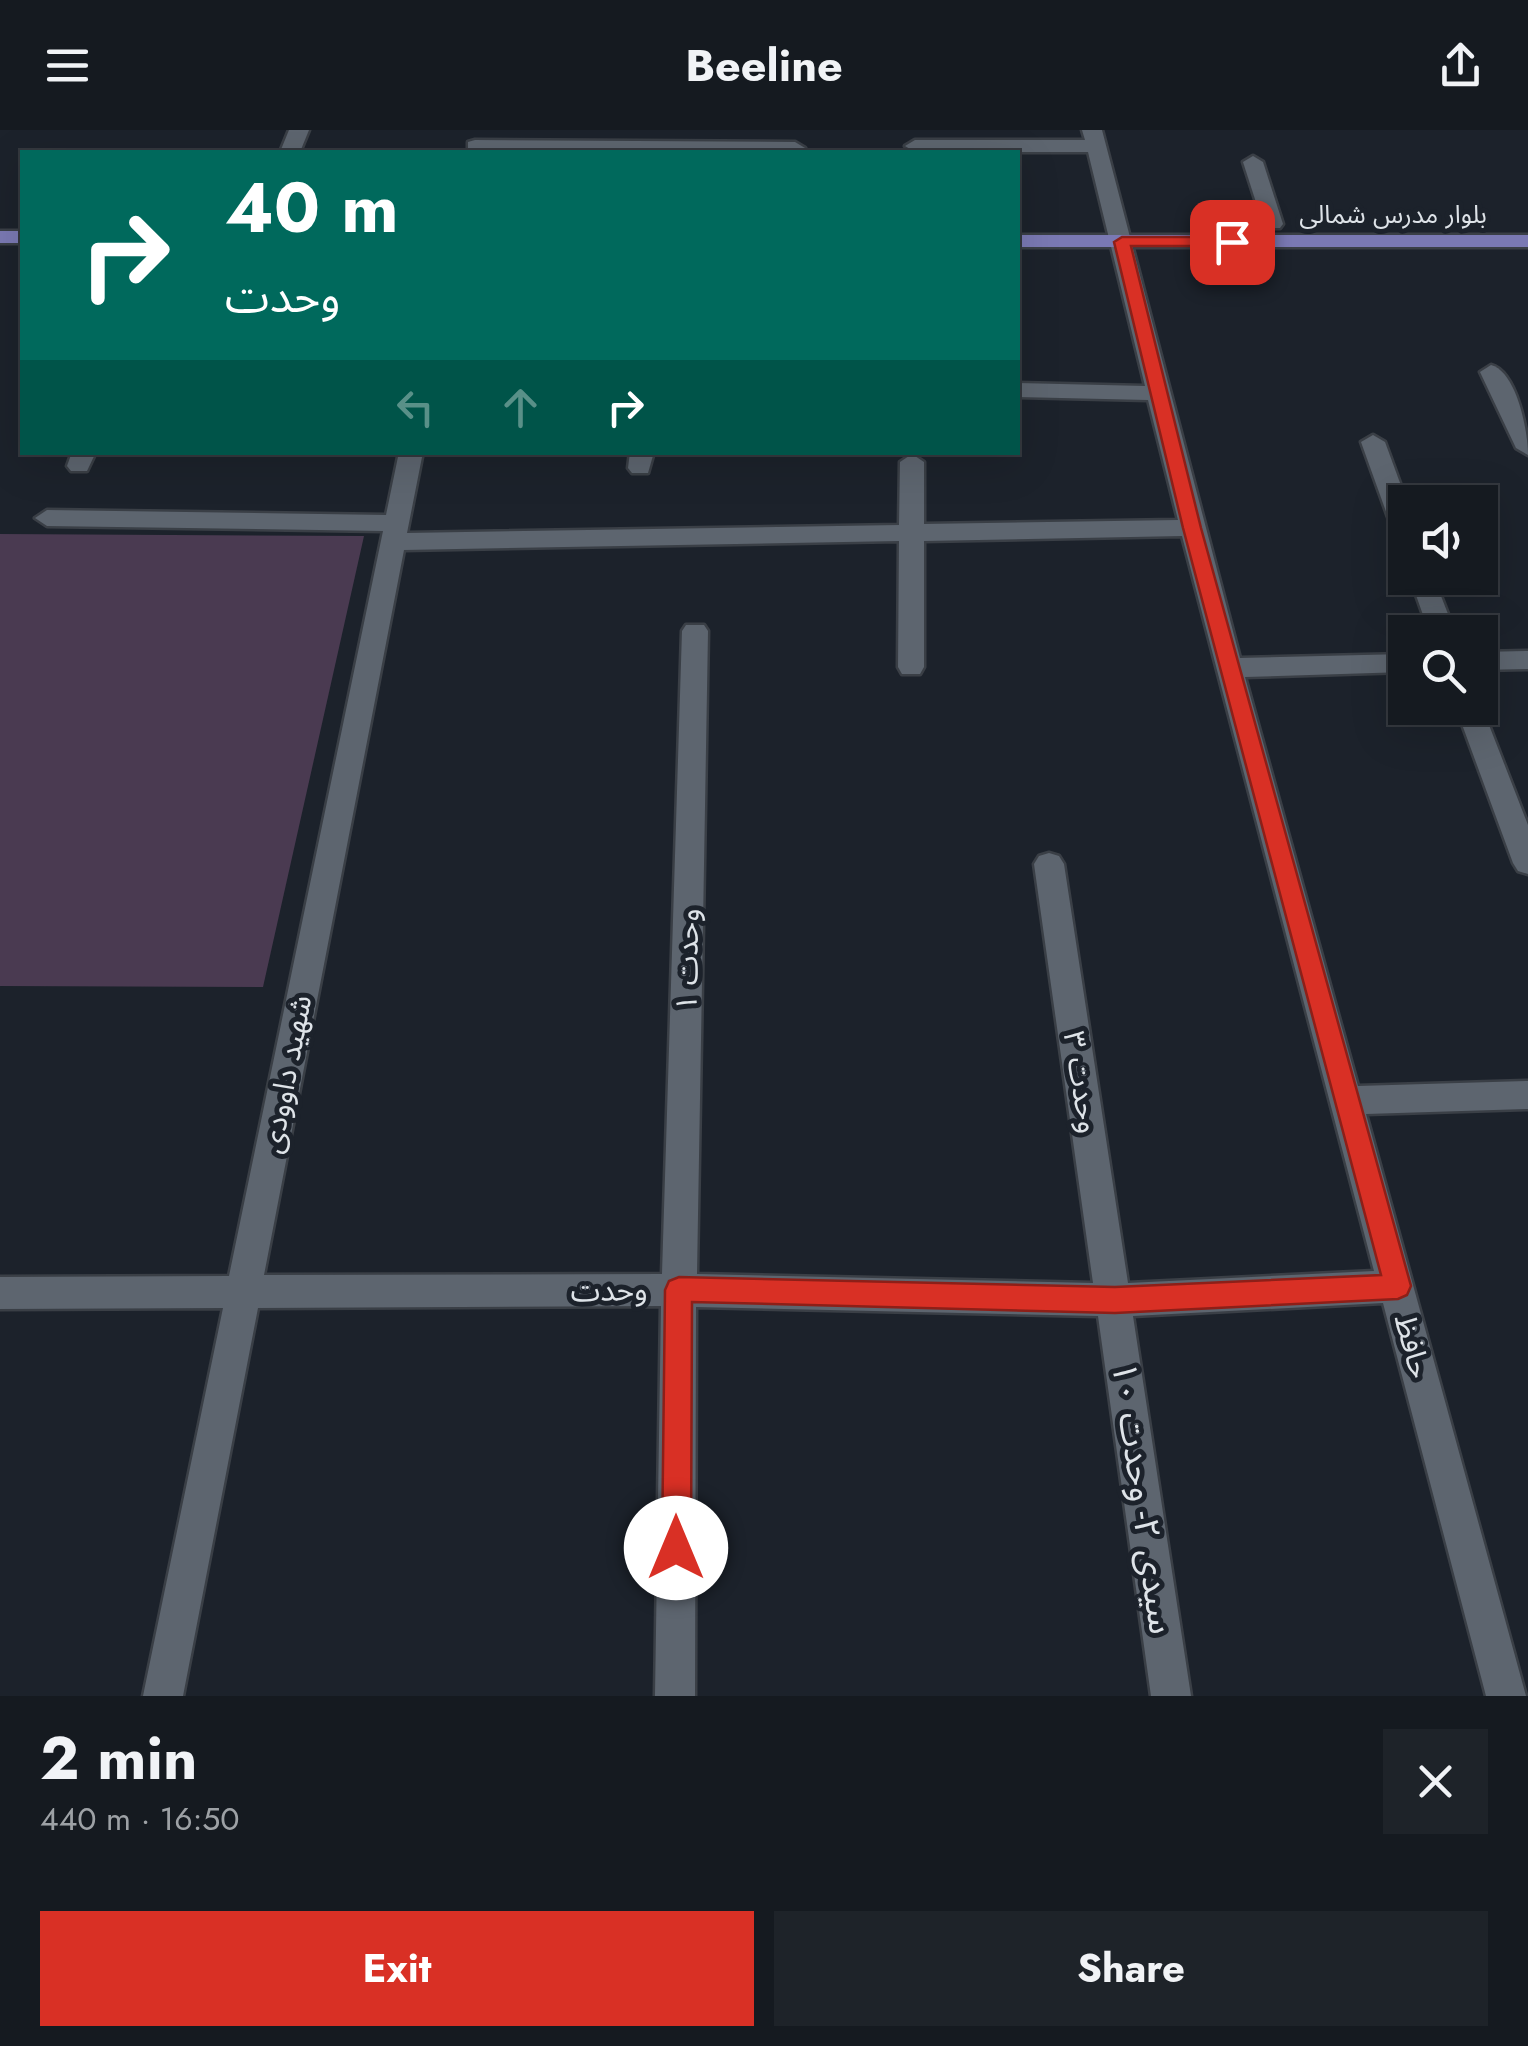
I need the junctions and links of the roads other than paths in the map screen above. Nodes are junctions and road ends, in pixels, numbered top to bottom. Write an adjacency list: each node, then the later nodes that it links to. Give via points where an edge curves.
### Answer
1 (1094, 138): 3 (street); 9 (street, حافظ)
2 (476, 143): 4 (street)
3 (915, 146)
4 (796, 148)
5 (1253, 162): 7 (street)
6 (1020, 224): 9 (main road, بلوار مدرس شمالی)
7 (1273, 224): 8 (main road, بلوار مدرس شمالی); 9 (main road, بلوار مدرس شمالی)
8 (1528, 224)
9 (1120, 233): 10 (main road, بلوار مدرس شمالی); 11 (main road, بلوار مدرس شمالی); 14 (street, حافظ)
10 (1020, 241)
11 (1528, 242)
12 (1492, 372): 16 (street)
13 (1020, 390): 14 (street)
14 (1159, 393): 21 (street, حافظ)
15 (1372, 442): 19 (street)
16 (1528, 448)
17 (410, 455): 22 (street, شهید داوودی)
18 (912, 462): 23 (street)
19 (1388, 485)
20 (47, 518): 22 (street)
21 (1192, 528): 23 (street); 29 (street, حافظ)
22 (396, 532): 23 (street); 38 (street, شهید داوودی)
23 (914, 533): 28 (street)
24 (695, 631): 36 (street, وحدت ۱)
25 (1528, 660): 26 (street)
26 (1498, 661)
27 (1388, 664): 29 (street)
28 (911, 667)
29 (1232, 668): 34 (street, حافظ)
30 (1476, 725): 31 (street)
31 (1528, 863)
32 (1049, 864): 39 (street, وحدت ۳)
33 (1528, 1095): 34 (street)
34 (1348, 1100): 35 (street, حافظ)
35 (1398, 1286): 39 (street, وحدت); 43 (street, حافظ)
36 (679, 1290): 38 (street, وحدت); 39 (street, وحدت); 41 (street, وحدت ۱)
37 (0, 1294): 38 (street, وحدت)
38 (242, 1294): 40 (street, شهید داوودی)
39 (1115, 1300): 42 (street, سیدی ۲- وحدت ۱۰)
40 (162, 1696)
41 (675, 1696)
42 (1171, 1696)
43 (1506, 1696)

